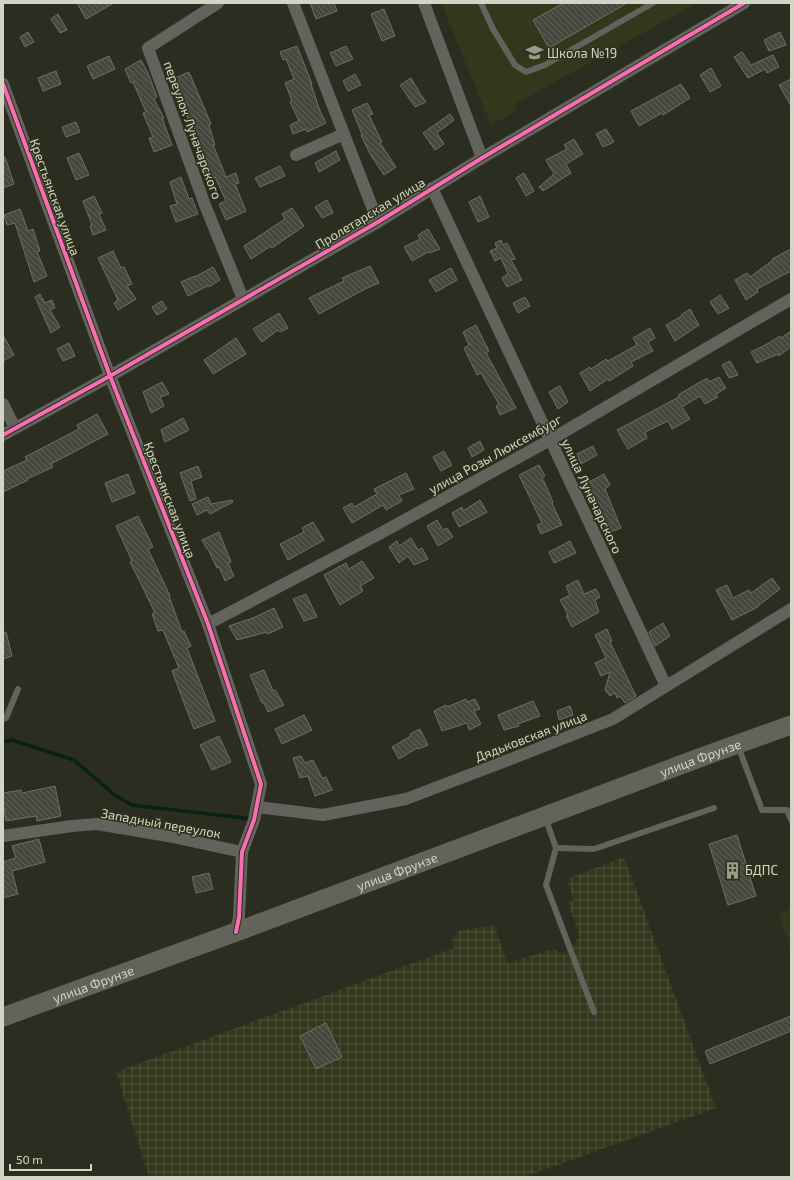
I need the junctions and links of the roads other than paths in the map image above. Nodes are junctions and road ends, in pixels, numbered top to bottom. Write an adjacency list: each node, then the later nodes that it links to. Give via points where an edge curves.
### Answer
1 (218, 3): 13 (street, переулок Луначарского, via 148,48 205,205)
2 (293, 3): 8 (street)
3 (424, 3): 10 (street)
4 (480, 3): 5 (lane, via 515,65 526,72 545,65)
5 (652, 3)
6 (744, 3): 10 (street, Пролетарская улица)
7 (3, 84): 15 (street, Крестьянская улица)
8 (344, 134): 9 (street); 12 (street)
9 (296, 155)
10 (482, 158): 11 (street, Пролетарская улица)
11 (432, 188): 12 (street, Пролетарская улица); 19 (street, улица Луначарского)
12 (378, 222): 13 (street, Пролетарская улица)
13 (243, 299): 15 (street, Пролетарская улица)
14 (791, 299): 19 (street, улица Розы Люксембург)
15 (110, 376): 17 (street, Пролетарская улица); 21 (street, Крестьянская улица)
16 (3, 404): 17 (street)
17 (15, 428): 18 (street, Пролетарская улица)
18 (3, 435)
19 (550, 440): 21 (street, улица Розы Люксембург); 22 (street, улица Луначарского)
20 (791, 609): 22 (street, Дядьковская улица)
21 (208, 624): 27 (street, Крестьянская улица, via 261,784)
22 (666, 686): 27 (street, Дядьковская улица, via 613,719 406,798 323,815)
23 (18, 689): 24 (lane, via 6,718)
24 (3, 718)
25 (791, 725): 26 (main road, улица Фрунзе)
26 (737, 744): 29 (main road, улица Фрунзе); 30 (lane, via 762,810 787,810)
27 (257, 807): 33 (street, Крестьянская улица)
28 (714, 808): 32 (lane, via 594,849)
29 (544, 816): 32 (lane); 34 (main road, улица Фрунзе)
30 (791, 820)
31 (3, 836): 33 (street, Западный переулок, via 97,824)
32 (556, 848): 35 (lane, via 546,885)
33 (242, 852): 34 (street, Крестьянская улица)
34 (236, 932): 36 (main road, улица Фрунзе)
35 (594, 1012)
36 (3, 1017)

